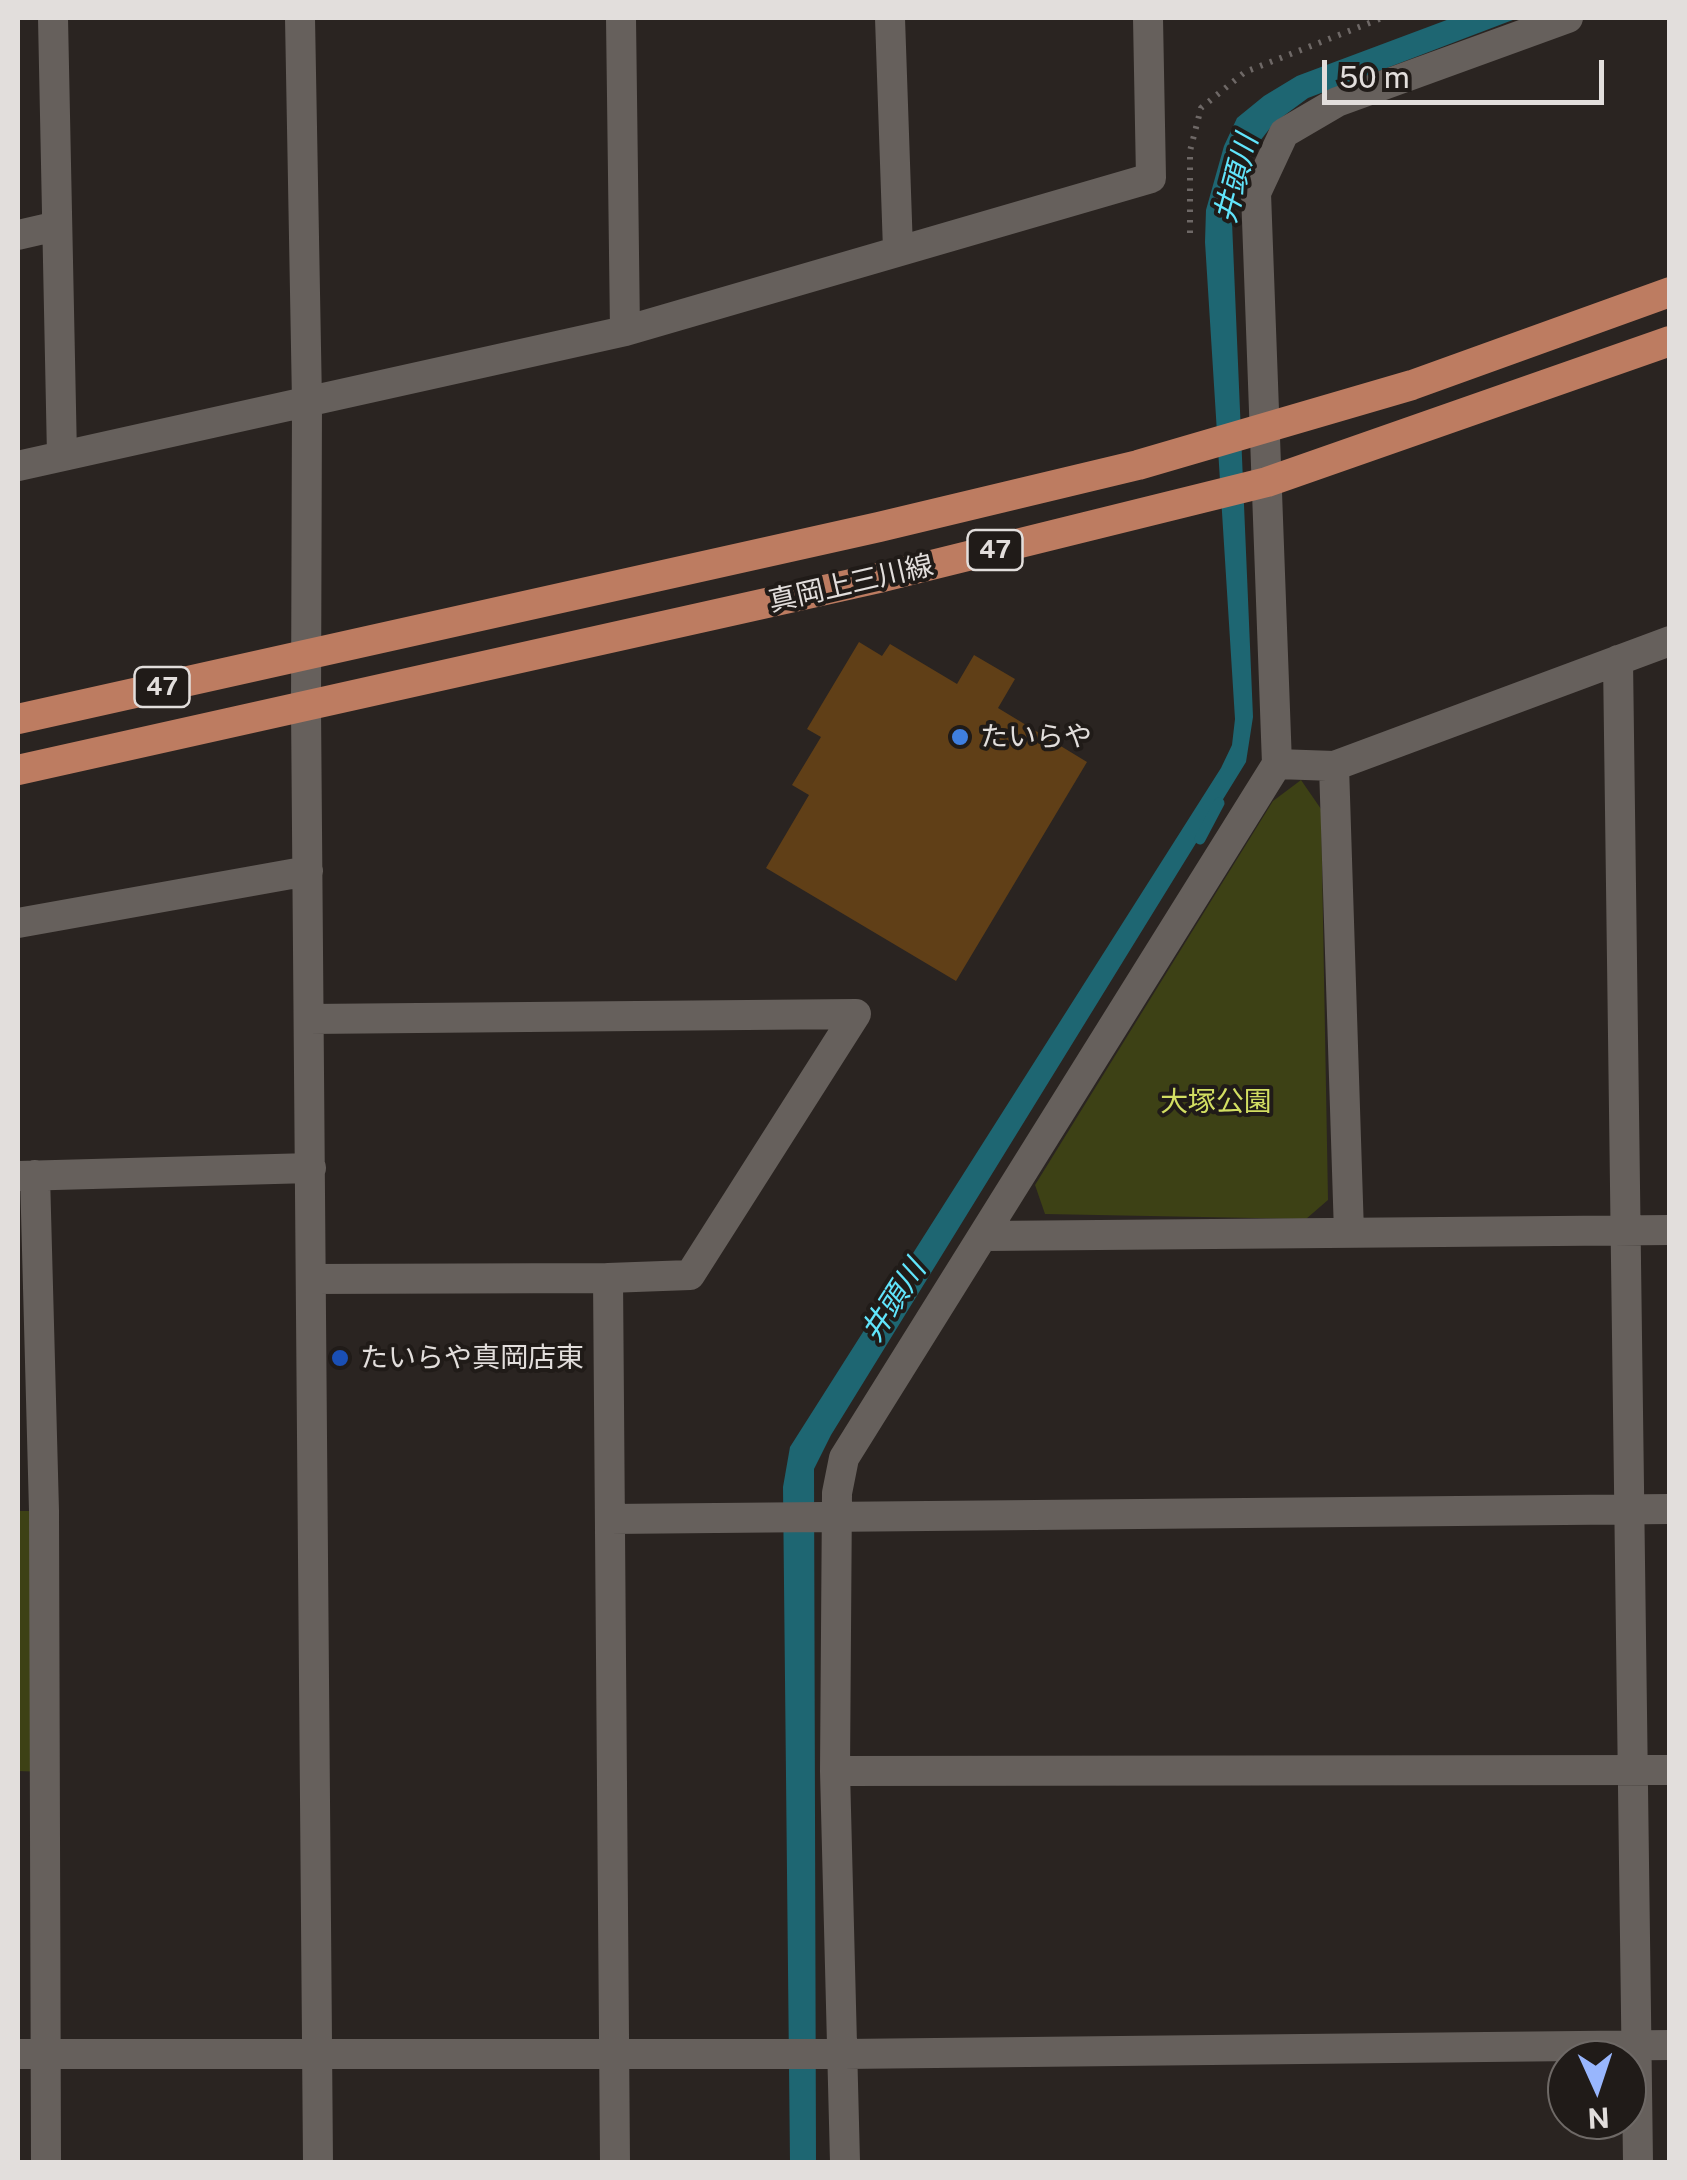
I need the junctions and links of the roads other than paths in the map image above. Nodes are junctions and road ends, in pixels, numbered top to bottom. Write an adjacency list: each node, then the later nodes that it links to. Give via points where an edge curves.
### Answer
1 (53, 18): 7 (street)
2 (300, 18): 13 (street)
3 (621, 18): 11 (street)
4 (890, 18): 9 (street)
5 (1148, 18): 9 (street, via 1151,178)
6 (1568, 18): 14 (street, via 1337,102 1284,133 1256,193)
7 (57, 226): 8 (street); 15 (street)
8 (18, 235)
9 (898, 250): 11 (street)
10 (1670, 292): 14 (main road, 真岡上三川線 / 47, via 1412,385)
11 (626, 331): 13 (street)
12 (1670, 342): 17 (main road, 真岡上三川線 / 47)
13 (308, 402): 15 (street); 19 (street)
14 (1266, 429): 17 (street); 19 (main road, 真岡上三川線 / 47, via 898,523)
15 (62, 456): 16 (street)
16 (18, 466)
17 (1267, 482): 21 (main road, 真岡上三川線 / 47); 23 (street)
18 (1670, 640): 20 (street)
19 (306, 654): 21 (street); 22 (main road, 真岡上三川線 / 47)
20 (1618, 660): 24 (street); 31 (street)
21 (306, 708): 25 (main road, 真岡上三川線 / 47); 26 (street)
22 (18, 719)
23 (1278, 764): 24 (street); 34 (street)
24 (1334, 766): 33 (street)
25 (18, 770)
26 (308, 872): 27 (street); 28 (street)
27 (18, 923)
28 (310, 1019): 29 (street); 35 (street, via 856,1014 690,1274)
29 (311, 1168): 30 (street); 36 (street)
30 (26, 1176): 39 (street)
31 (1626, 1230): 32 (street); 33 (street); 37 (street)
32 (1670, 1230)
33 (1349, 1232): 34 (street)
34 (985, 1236): 40 (street, via 844,1458)
35 (608, 1278): 36 (street); 41 (street)
36 (312, 1279): 51 (street)
37 (1630, 1509): 38 (street); 40 (street); 42 (street)
38 (1670, 1509)
39 (31, 1511): 44 (street)
40 (836, 1518): 41 (street); 45 (street)
41 (610, 1520): 48 (street)
42 (1634, 1770): 43 (street); 45 (street); 46 (street)
43 (1670, 1770)
44 (31, 1772): 49 (street)
45 (835, 1772): 50 (street)
46 (1637, 2040)
47 (1547, 2047): 50 (street)
48 (614, 2052): 50 (street); 51 (street); 54 (street)
49 (32, 2054): 51 (street); 52 (street)
50 (844, 2054): 55 (street)
51 (317, 2055): 53 (street)
52 (46, 2162)
53 (318, 2162)
54 (615, 2162)
55 (845, 2162)

